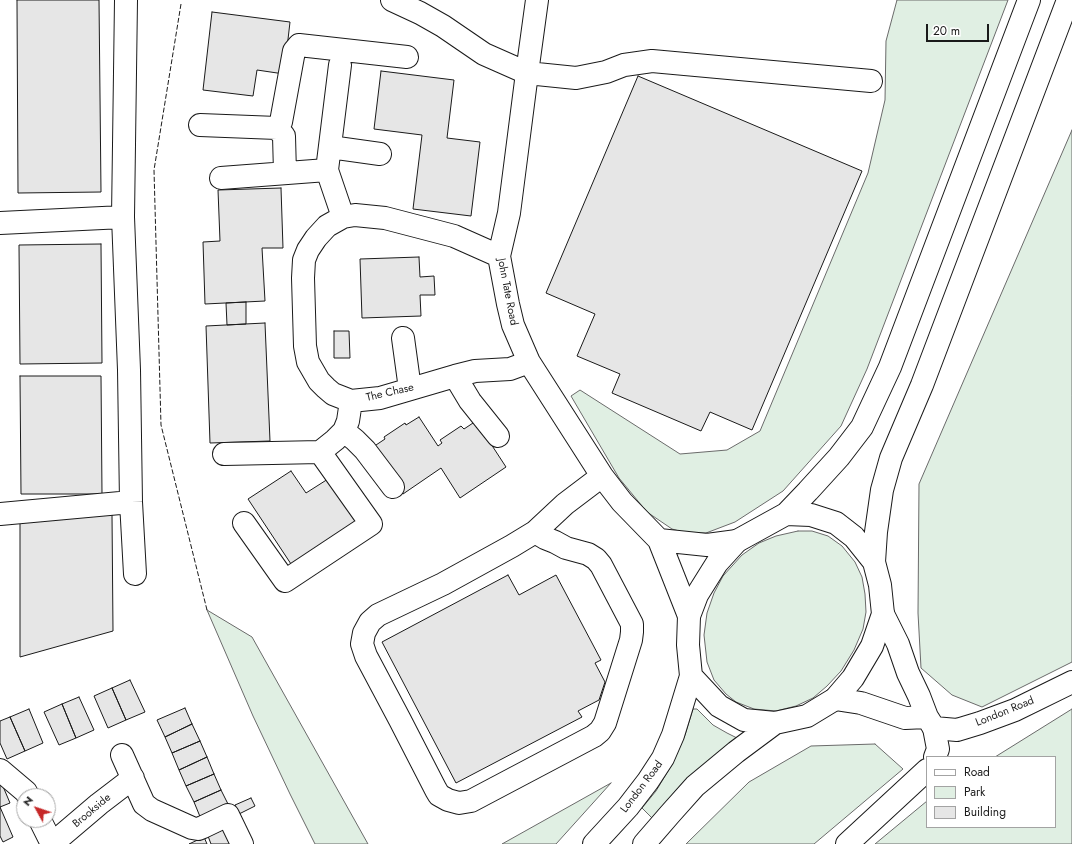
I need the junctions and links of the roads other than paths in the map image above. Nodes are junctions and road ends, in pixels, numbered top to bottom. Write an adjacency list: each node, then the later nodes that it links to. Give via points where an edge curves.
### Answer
1 (126, 0): 17 (main road)
2 (392, 0): 8 (main road, via 420,12 484,54)
3 (537, 0): 8 (main road, John Tate Road)
4 (1029, 0): 34 (main road, via 892,360 862,427 839,457)
5 (1068, 0): 39 (main road, via 925,378 891,458 882,490)
6 (407, 57): 11 (main road, via 299,46 294,51 281,122)
7 (340, 65): 12 (main road)
8 (527, 73): 9 (main road, via 576,78 652,60); 20 (main road, John Tate Road, via 509,213)
9 (871, 81)
10 (200, 125): 11 (main road)
11 (277, 128): 15 (main road, via 284,136)
12 (330, 147): 13 (main road); 14 (main road)
13 (380, 154)
14 (327, 170): 15 (main road); 18 (main road)
15 (285, 173): 16 (main road)
16 (221, 178)
17 (123, 216): 19 (main road); 32 (main road)
18 (343, 218): 20 (main road, The Chase, via 385,218 454,236); 25 (main road, The Chase, via 327,226 316,238 304,260 302,278 308,362 326,388 333,394)
19 (0, 223)
20 (499, 256): 22 (main road, John Tate Road, via 513,325)
21 (403, 338): 24 (main road)
22 (529, 362): 23 (main road, The Chase, via 510,369 475,371); 30 (main road, John Tate Road)
23 (455, 376): 24 (main road, The Chase); 27 (main road, via 470,401)
24 (410, 389): 25 (main road, The Chase, via 380,398)
25 (351, 401): 26 (main road)
26 (344, 431): 28 (main road); 31 (main road, via 365,450)
27 (498, 436)
28 (320, 452): 29 (main road); 35 (main road, via 371,524 285,581)
29 (224, 454)
30 (602, 476): 36 (main road, via 565,504); 37 (main road, John Tate Road, via 622,502)
31 (393, 487)
32 (131, 502): 33 (main road); 40 (main road)
33 (0, 514)
34 (786, 514): 38 (main road); 39 (main road, via 811,515 836,523 854,536)
35 (244, 523)
36 (536, 532): 36 (main road, via 443,584 378,615 370,622 364,633 362,644 366,656 436,790 448,800 459,803 472,801 600,731 632,640 632,624 596,560 588,554 566,548)
37 (659, 540): 38 (main road, via 708,545); 42 (main road)
38 (737, 541): 42 (main road, via 717,563 697,594)
39 (874, 562): 41 (main road)
40 (135, 574)
41 (883, 614): 45 (main road, via 872,646 853,678); 46 (main road)
42 (689, 616): 43 (main road)
43 (691, 676): 47 (main road, via 719,706 744,720); 57 (main road, London Road, via 673,735 663,758 628,807)
44 (1072, 682): 46 (main road, London Road, via 1015,710 957,730)
45 (835, 700): 46 (main road, London Road, via 861,703 905,718); 47 (main road, via 807,716)
46 (931, 722): 49 (main road, via 938,749)
47 (775, 723): 58 (main road, via 695,786)
48 (122, 755): 52 (main road)
49 (935, 756)
50 (0, 770): 53 (main road)
51 (926, 771): 59 (main road)
52 (132, 778): 55 (main road, Brookside); 56 (main road, via 144,804 152,810 198,829 228,816)
53 (20, 788)
54 (44, 828): 55 (main road)
55 (52, 844)
56 (242, 844)
57 (594, 844)
58 (644, 844)
59 (847, 844)

